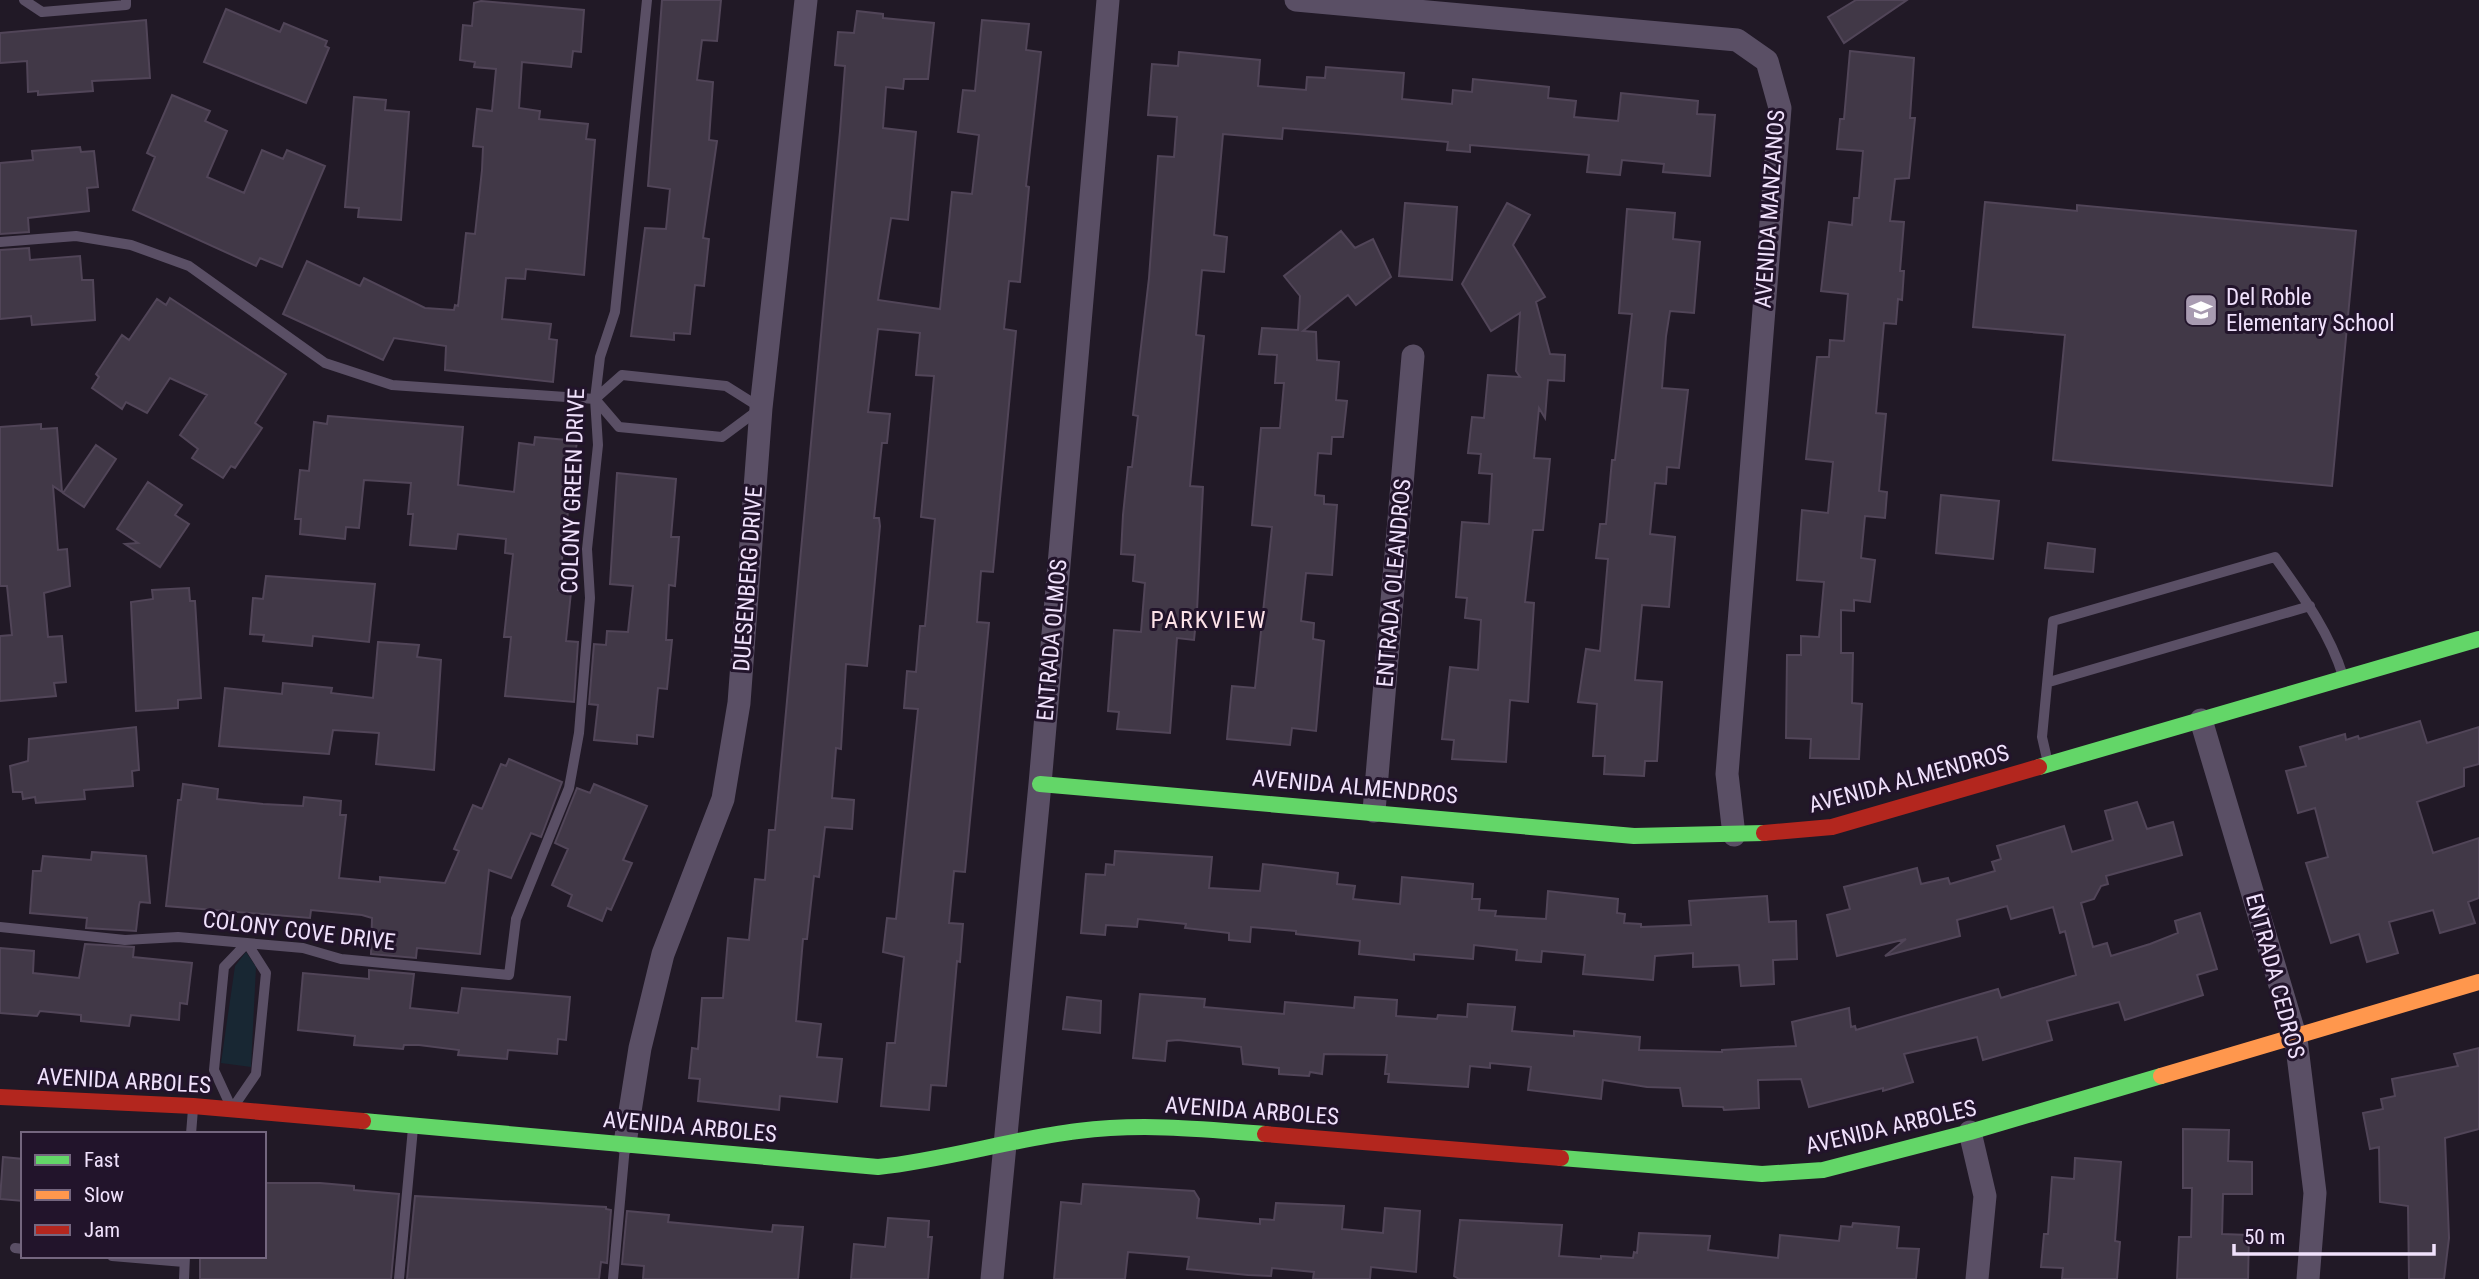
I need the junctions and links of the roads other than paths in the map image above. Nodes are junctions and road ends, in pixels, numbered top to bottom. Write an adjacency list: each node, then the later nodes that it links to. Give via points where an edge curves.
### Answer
1 (24, 0): 2 (lane, via 42,12 127,5)
2 (126, 0)
3 (646, 0): 9 (lane, COLONY GREEN DRIVE, via 615,312 600,357)
4 (806, 0): 10 (street, DUESENBERG DRIVE)
5 (1108, 0): 17 (street, ENTRADA OLMOS)
6 (1296, 0): 19 (street, AVENIDA MANZANOS, via 1737,40 1767,61 1780,108 1727,774)
7 (0, 242): 9 (lane, via 76,236 131,245 189,266 325,362 392,385)
8 (1413, 356): 18 (street, ENTRADA OLEANDROS)
9 (595, 399): 10 (lane, via 622,375 726,386); 10 (lane, via 620,427 722,437); 22 (lane, COLONY GREEN DRIVE, via 598,445 587,549 590,598 579,733 569,788 516,919)
10 (761, 408): 31 (street, DUESENBERG DRIVE, via 739,703 723,799 663,954 640,1048)
11 (2310, 606): 13 (lane); 14 (lane); 14 (lane, via 2275,557 2053,621)
12 (2479, 639): 13 (street, AVENIDA ALMENDROS)
13 (2344, 678): 15 (street, AVENIDA ALMENDROS)
14 (2049, 682): 16 (lane, via 2042,737)
15 (2201, 720): 16 (street, AVENIDA ALMENDROS); 24 (street, ENTRADA CEDROS)
16 (2049, 765): 19 (street, AVENIDA ALMENDROS, via 1832,827)
17 (1040, 784): 18 (street, AVENIDA ALMENDROS); 32 (street, ENTRADA OLMOS)
18 (1374, 811): 19 (street, AVENIDA ALMENDROS, via 1634,836)
19 (1734, 835)
20 (0, 928): 21 (lane, COLONY COVE DRIVE, via 125,940 178,937)
21 (247, 943): 22 (lane, COLONY COVE DRIVE, via 303,948 341,959); 27 (lane, via 266,973 256,1074); 27 (lane, via 224,967 214,1070)
22 (509, 975)
23 (2479, 982): 24 (street, AVENIDA ARBOLES)
24 (2296, 1039): 30 (street, AVENIDA ARBOLES); 40 (street, ENTRADA CEDROS, via 2315,1193)
25 (0, 1097): 26 (street, AVENIDA ARBOLES)
26 (193, 1106): 27 (street, AVENIDA ARBOLES); 29 (lane)
27 (232, 1109): 28 (street, AVENIDA ARBOLES)
28 (413, 1126): 31 (street, AVENIDA ARBOLES); 36 (lane)
29 (191, 1132)
30 (1970, 1132): 32 (street, AVENIDA ARBOLES, via 1823,1170 1762,1174 1166,1126 1078,1131); 39 (street, via 1985,1196)
31 (625, 1143): 32 (street, AVENIDA ARBOLES, via 878,1167); 37 (lane)
32 (1003, 1146): 38 (street, ENTRADA OLMOS)
33 (160, 1258): 34 (lane)
34 (184, 1259): 35 (lane)
35 (184, 1279)
36 (399, 1279)
37 (613, 1279)
38 (992, 1279)
39 (1977, 1279)
40 (2308, 1279)

